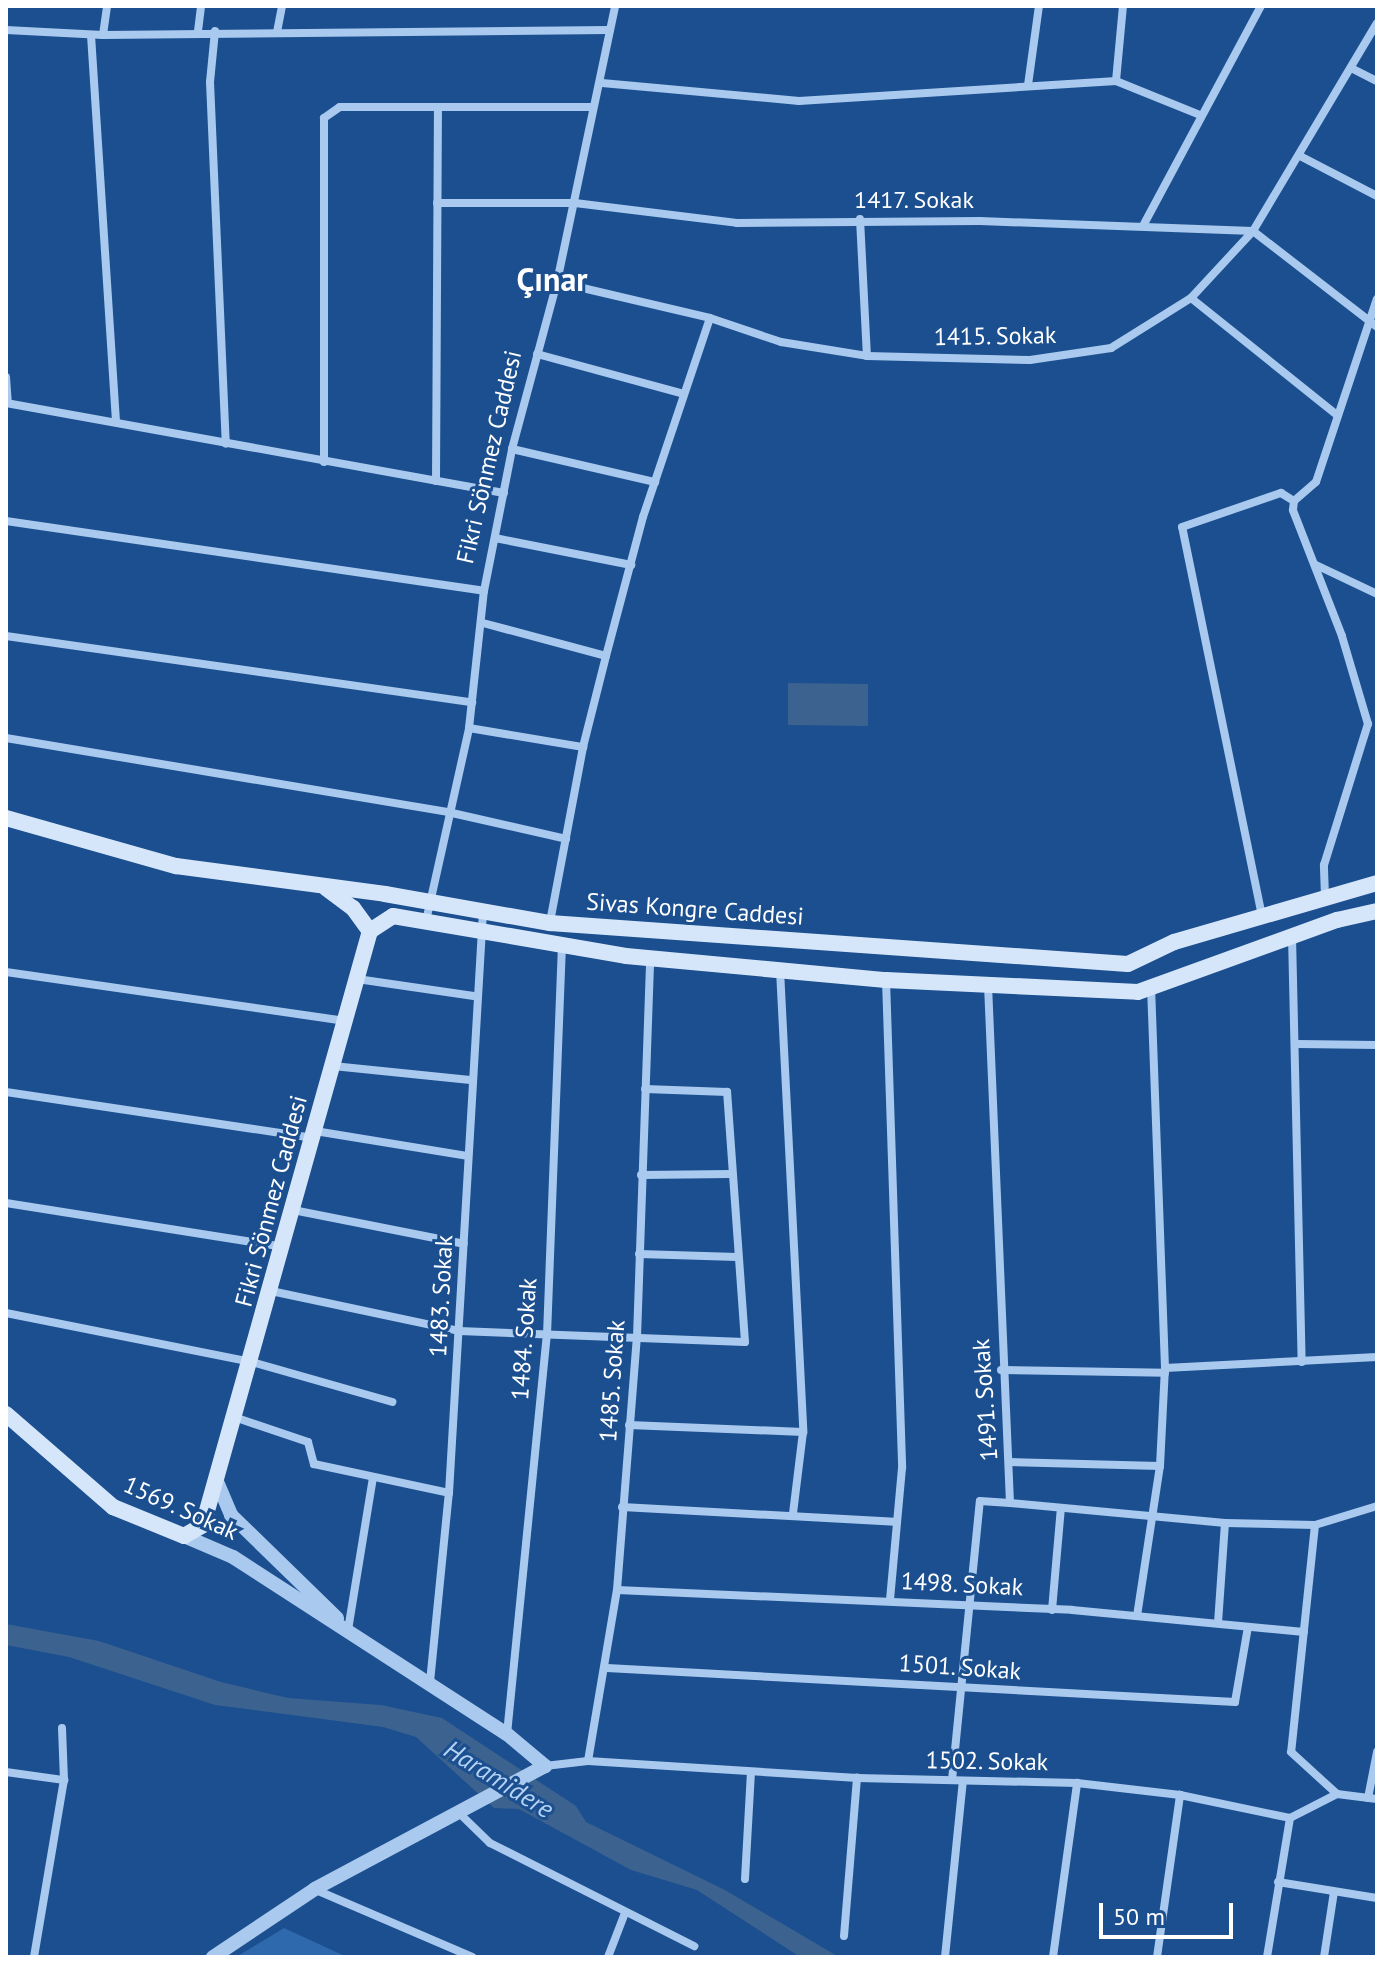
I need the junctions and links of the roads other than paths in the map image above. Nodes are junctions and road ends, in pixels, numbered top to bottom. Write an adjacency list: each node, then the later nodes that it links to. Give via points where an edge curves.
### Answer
1 (107, 6): 15 (street)
2 (201, 6): 11 (street)
3 (282, 6): 13 (street)
4 (615, 6): 10 (street, Fikri Sönmez Caddesi)
5 (1039, 6): 20 (street)
6 (1123, 6): 17 (street)
7 (1261, 6): 23 (street)
8 (1377, 23): 16 (street, 1415. Sokak)
9 (6, 30): 14 (street)
10 (610, 30): 13 (street); 19 (street, Fikri Sönmez Caddesi)
11 (198, 31): 12 (street); 15 (street)
12 (215, 31): 13 (street); 43 (street, via 210,82)
13 (277, 32)
14 (91, 35): 15 (street); 42 (street)
15 (103, 35)
16 (1351, 68): 18 (street); 24 (street, 1415. Sokak)
17 (1116, 81): 20 (street); 23 (street)
18 (1377, 81)
19 (602, 83): 20 (street, via 799,101); 21 (street, Fikri Sönmez Caddesi)
20 (1028, 85)
21 (593, 107): 22 (street); 27 (street, Fikri Sönmez Caddesi)
22 (438, 110): 26 (street); 45 (street, via 340,107 324,118)
23 (1200, 115): 29 (street)
24 (1300, 156): 25 (street); 30 (street, 1415. Sokak)
25 (1377, 196)
26 (437, 203): 27 (street, 1417. Sokak); 46 (street)
27 (575, 203): 28 (street, 1417. Sokak, via 737,223); 31 (street, Fikri Sönmez Caddesi)
28 (860, 219): 29 (street, 1417. Sokak); 37 (street)
29 (1144, 224): 30 (street, 1417. Sokak)
30 (1253, 231): 32 (street, 1415. Sokak); 35 (street)
31 (557, 282): 34 (street, 1415. Sokak); 36 (street, Fikri Sönmez Caddesi)
32 (1191, 298): 37 (street, 1415. Sokak, via 1111,348 1030,360); 41 (street)
33 (1377, 299): 35 (street)
34 (710, 318): 37 (street, 1415. Sokak, via 781,342); 39 (street)
35 (1373, 325): 41 (street)
36 (537, 354): 39 (street); 44 (street, Fikri Sönmez Caddesi)
37 (867, 356)
38 (6, 377): 40 (street)
39 (684, 394): 47 (street)
40 (7, 403): 42 (street)
41 (1336, 414): 49 (street, via 1316,482)
42 (116, 422): 43 (street)
43 (226, 444): 45 (street)
44 (512, 449): 47 (street); 48 (street, Fikri Sönmez Caddesi)
45 (324, 462): 46 (street)
46 (436, 481): 48 (street)
47 (655, 482): 52 (street)
48 (504, 493): 51 (street, Fikri Sönmez Caddesi)
49 (1294, 501): 53 (street); 72 (street, via 1281,493 1182,527)
50 (6, 521): 54 (street)
51 (495, 538): 52 (street); 54 (street, Fikri Sönmez Caddesi)
52 (631, 565): 58 (street)
53 (1316, 565): 55 (street); 68 (street, via 1368,724 1324,865)
54 (484, 591): 56 (street, Fikri Sönmez Caddesi)
55 (1377, 594)
56 (483, 623): 58 (street); 59 (street, Fikri Sönmez Caddesi)
57 (6, 636): 59 (street)
58 (606, 656): 62 (street)
59 (472, 702): 60 (street, Fikri Sönmez Caddesi)
60 (469, 728): 62 (street); 63 (street, Fikri Sönmez Caddesi)
61 (6, 738): 63 (street)
62 (583, 747): 65 (street)
63 (452, 813): 65 (street); 69 (street, Fikri Sönmez Caddesi)
64 (6, 818): 67 (main road, Sivas Kongre Caddesi, via 176,866)
65 (566, 839): 74 (street)
66 (1377, 883): 68 (main road, Sivas Kongre Caddesi)
67 (324, 886): 69 (main road, Sivas Kongre Caddesi); 75 (main road, via 353,908)
68 (1325, 898): 72 (main road, Sivas Kongre Caddesi)
69 (431, 901): 71 (main road, Sivas Kongre Caddesi); 73 (street, Fikri Sönmez Caddesi)
70 (1377, 911): 77 (main road, Sivas Kongre Caddesi)
71 (483, 912): 74 (main road, Sivas Kongre Caddesi); 76 (street, 1483. Sokak)
72 (1262, 916): 74 (main road, Sivas Kongre Caddesi, via 1174,942 1128,964)
73 (426, 921): 75 (main road, Sivas Kongre Caddesi, via 393,916); 76 (main road, Sivas Kongre Caddesi)
74 (550, 923)
75 (370, 931): 82 (main road, Fikri Sönmez Caddesi)
76 (480, 931): 78 (main road, Sivas Kongre Caddesi); 86 (street, 1483. Sokak)
77 (1292, 936): 85 (main road, Sivas Kongre Caddesi); 88 (street)
78 (562, 946): 79 (main road, Sivas Kongre Caddesi); 107 (street, 1484. Sokak)
79 (650, 958): 80 (main road, Sivas Kongre Caddesi); 92 (street, 1485. Sokak)
80 (780, 970): 83 (main road, Sivas Kongre Caddesi); 118 (street)
81 (6, 972): 87 (street)
82 (357, 979): 86 (street); 87 (main road, Fikri Sönmez Caddesi)
83 (886, 980): 84 (main road, Sivas Kongre Caddesi); 130 (street, via 900,1304 902,1468)
84 (988, 984): 85 (main road, Sivas Kongre Caddesi, via 1138,992); 112 (street, 1491. Sokak)
85 (1151, 987): 113 (street)
86 (474, 996): 91 (street, 1483. Sokak)
87 (345, 1021): 90 (main road, Fikri Sönmez Caddesi)
88 (1297, 1044): 89 (street); 111 (street)
89 (1377, 1045)
90 (333, 1066): 91 (street); 94 (main road, Fikri Sönmez Caddesi)
91 (470, 1080): 95 (street, 1483. Sokak)
92 (645, 1089): 96 (street, via 727,1092); 97 (street, 1485. Sokak)
93 (6, 1092): 94 (street)
94 (314, 1134): 95 (street); 99 (main road, Fikri Sönmez Caddesi)
95 (467, 1156): 100 (street, 1483. Sokak)
96 (731, 1174): 97 (street); 103 (street)
97 (641, 1175): 102 (street, 1485. Sokak)
98 (6, 1203): 101 (street)
99 (293, 1210): 100 (street); 101 (main road, Fikri Sönmez Caddesi)
100 (464, 1244): 106 (street, 1483. Sokak)
101 (283, 1247): 104 (main road, Fikri Sönmez Caddesi)
102 (639, 1254): 103 (street); 108 (street, 1485. Sokak)
103 (737, 1257): 108 (street, via 745,1342)
104 (271, 1291): 106 (street); 110 (main road, Fikri Sönmez Caddesi)
105 (6, 1313): 110 (street)
106 (459, 1331): 107 (street); 123 (street, 1483. Sokak)
107 (547, 1335): 108 (street); 147 (street, 1484. Sokak)
108 (637, 1337): 117 (street, 1485. Sokak)
109 (1377, 1357): 111 (street)
110 (252, 1362): 114 (street); 116 (main road, Fikri Sönmez Caddesi)
111 (1302, 1362): 113 (street)
112 (1001, 1370): 113 (street); 119 (street, 1491. Sokak)
113 (1165, 1370): 120 (street)
114 (392, 1402)
115 (6, 1414): 133 (main road, 1569. Sokak, via 113,1507)
116 (237, 1418): 121 (street, via 308,1442 314,1464); 122 (main road, Fikri Sönmez Caddesi)
117 (629, 1425): 118 (street); 126 (street, 1485. Sokak)
118 (803, 1432): 128 (street)
119 (1009, 1462): 120 (street); 124 (street, 1491. Sokak)
120 (1160, 1466): 129 (street)
121 (373, 1477): 123 (street); 141 (street)
122 (218, 1484): 133 (main road, Fikri Sönmez Caddesi, via 203,1524); 141 (street, 1569. Sokak, via 231,1515)
123 (449, 1493): 144 (street, 1483. Sokak)
124 (1010, 1503): 127 (street); 136 (street, via 980,1501)
125 (1377, 1506): 132 (street)
126 (622, 1507): 128 (street); 134 (street, 1485. Sokak)
127 (1061, 1508): 129 (street); 137 (street)
128 (793, 1514): 130 (street)
129 (1153, 1518): 131 (street); 138 (street)
130 (895, 1522): 135 (street)
131 (1225, 1523): 132 (street); 139 (street)
132 (1315, 1525): 142 (street)
133 (184, 1536): 141 (street, 1569. Sokak, via 233,1557)
134 (617, 1590): 135 (street, 1498. Sokak); 143 (street, 1485. Sokak)
135 (890, 1600): 136 (street, 1498. Sokak)
136 (970, 1605): 137 (street, 1498. Sokak); 145 (street)
137 (1052, 1610): 138 (street, 1498. Sokak)
138 (1137, 1616): 139 (street, 1498. Sokak)
139 (1218, 1623): 140 (street, 1498. Sokak)
140 (1248, 1627): 142 (street, 1498. Sokak); 145 (street, 1501. Sokak, via 1235,1702)
141 (348, 1630): 144 (street, 1569. Sokak)
142 (1304, 1632): 158 (street, via 1291,1752)
143 (607, 1668): 145 (street, 1501. Sokak); 149 (street, 1485. Sokak)
144 (430, 1682): 147 (street, 1569. Sokak)
145 (964, 1685): 155 (street)
146 (62, 1728): 154 (street)
147 (507, 1734): 150 (street, 1569. Sokak)
148 (1377, 1752): 160 (street)
149 (588, 1761): 150 (street); 152 (street, 1502. Sokak)
150 (538, 1768): 161 (street)
151 (6, 1772): 154 (street)
152 (751, 1772): 153 (street, 1502. Sokak); 163 (street)
153 (857, 1778): 155 (street, 1502. Sokak); 169 (street)
154 (64, 1780): 171 (street)
155 (952, 1780): 156 (street, 1502. Sokak)
156 (963, 1781): 157 (street, 1502. Sokak); 175 (street)
157 (1077, 1783): 159 (street, 1502. Sokak); 176 (street)
158 (1337, 1794): 160 (street); 162 (street)
159 (1180, 1795): 162 (street, 1502. Sokak); 177 (street)
160 (1373, 1798)
161 (456, 1811): 165 (street); 168 (street, via 490,1843)
162 (1290, 1818): 164 (street)
163 (745, 1879)
164 (1278, 1882): 166 (street); 178 (street)
165 (315, 1889): 172 (street); 173 (street)
166 (1334, 1892): 167 (street); 179 (street)
167 (1377, 1898)
168 (625, 1913): 170 (street); 174 (street)
169 (844, 1936)
170 (694, 1946)
171 (34, 1957)
172 (213, 1957)
173 (472, 1957)
174 (608, 1957)
175 (945, 1957)
176 (1053, 1957)
177 (1157, 1957)
178 (1267, 1957)
179 (1324, 1957)

